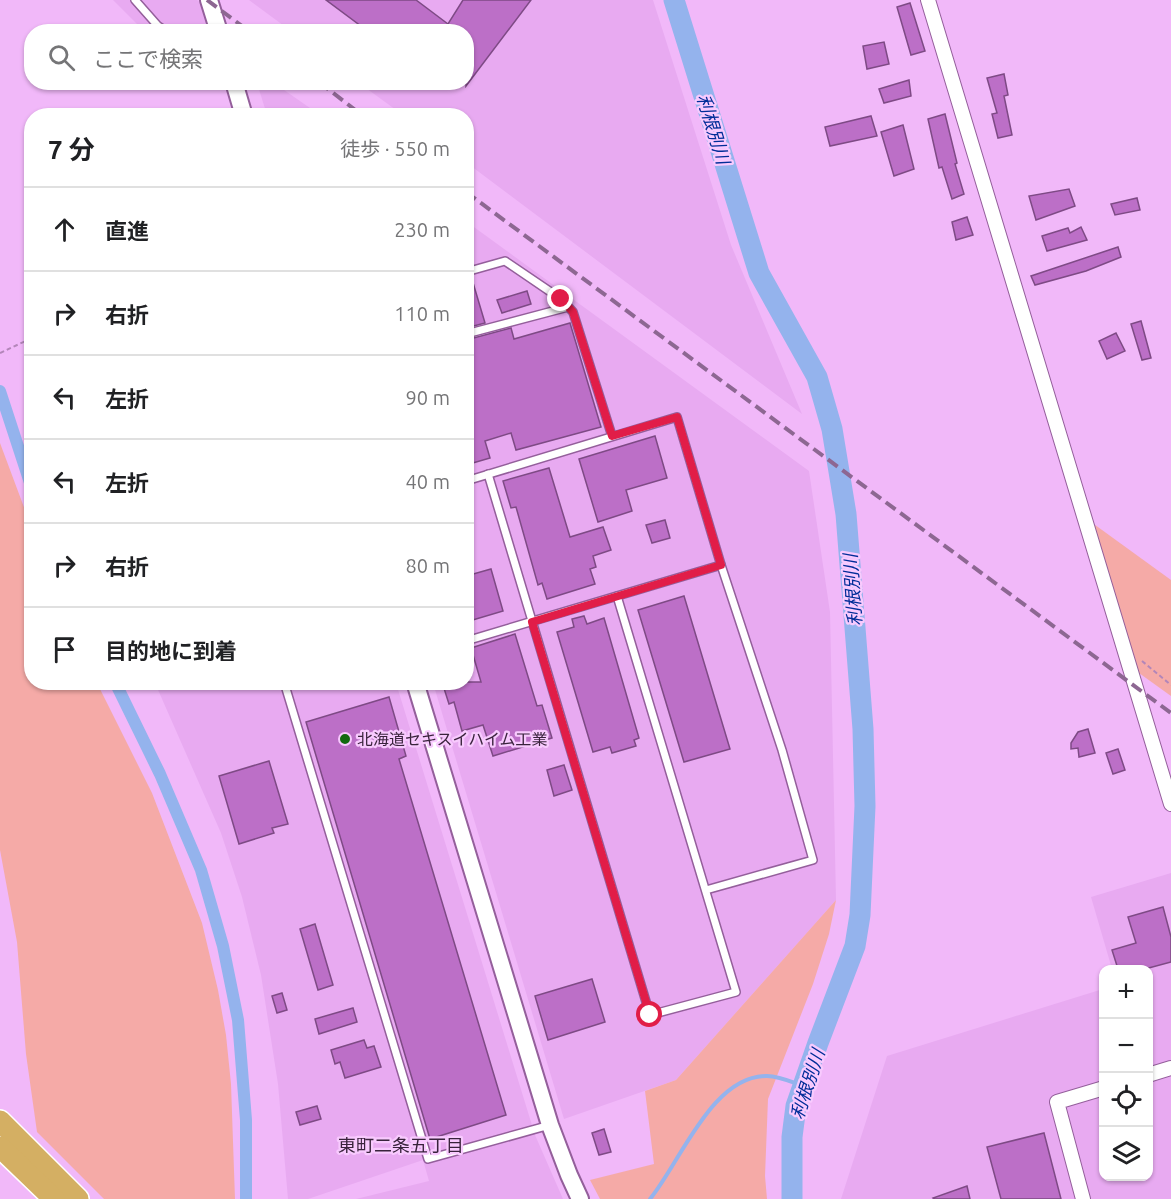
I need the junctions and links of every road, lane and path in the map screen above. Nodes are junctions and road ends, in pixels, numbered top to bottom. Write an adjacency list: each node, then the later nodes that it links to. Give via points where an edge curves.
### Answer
1 (135, 0): 4 (lane)
2 (209, 0): 5 (street)
3 (928, 0): 20 (street)
4 (156, 24)
5 (216, 24)
6 (236, 90): 7 (street)
7 (242, 108)
8 (474, 270): 9 (lane, via 504,261)
9 (568, 307): 10 (lane); 13 (lane, via 573,312)
10 (474, 332)
11 (24, 342): 12 (path)
12 (0, 353)
13 (612, 436): 14 (lane); 16 (lane, via 677,417)
14 (488, 474): 15 (lane); 18 (lane)
15 (474, 478)
16 (721, 565): 17 (lane); 25 (lane, via 782,750 813,860)
17 (617, 596): 18 (lane); 25 (lane)
18 (532, 622): 19 (lane); 25 (lane, via 650,1015 736,992)
19 (474, 639)
20 (1123, 645): 21 (path); 24 (street)
21 (1171, 685)
22 (286, 690): 30 (lane, via 428,1159)
23 (417, 690): 30 (street)
24 (1171, 804)
25 (706, 890)
26 (1171, 1068): 27 (street)
27 (1153, 1074)
28 (1099, 1089): 35 (street, via 1057,1102)
29 (0, 1121): 33 (highway)
30 (550, 1125): 34 (street)
31 (0, 1147): 32 (highway)
32 (52, 1197)
33 (78, 1199)
34 (580, 1199)
35 (1083, 1199)

